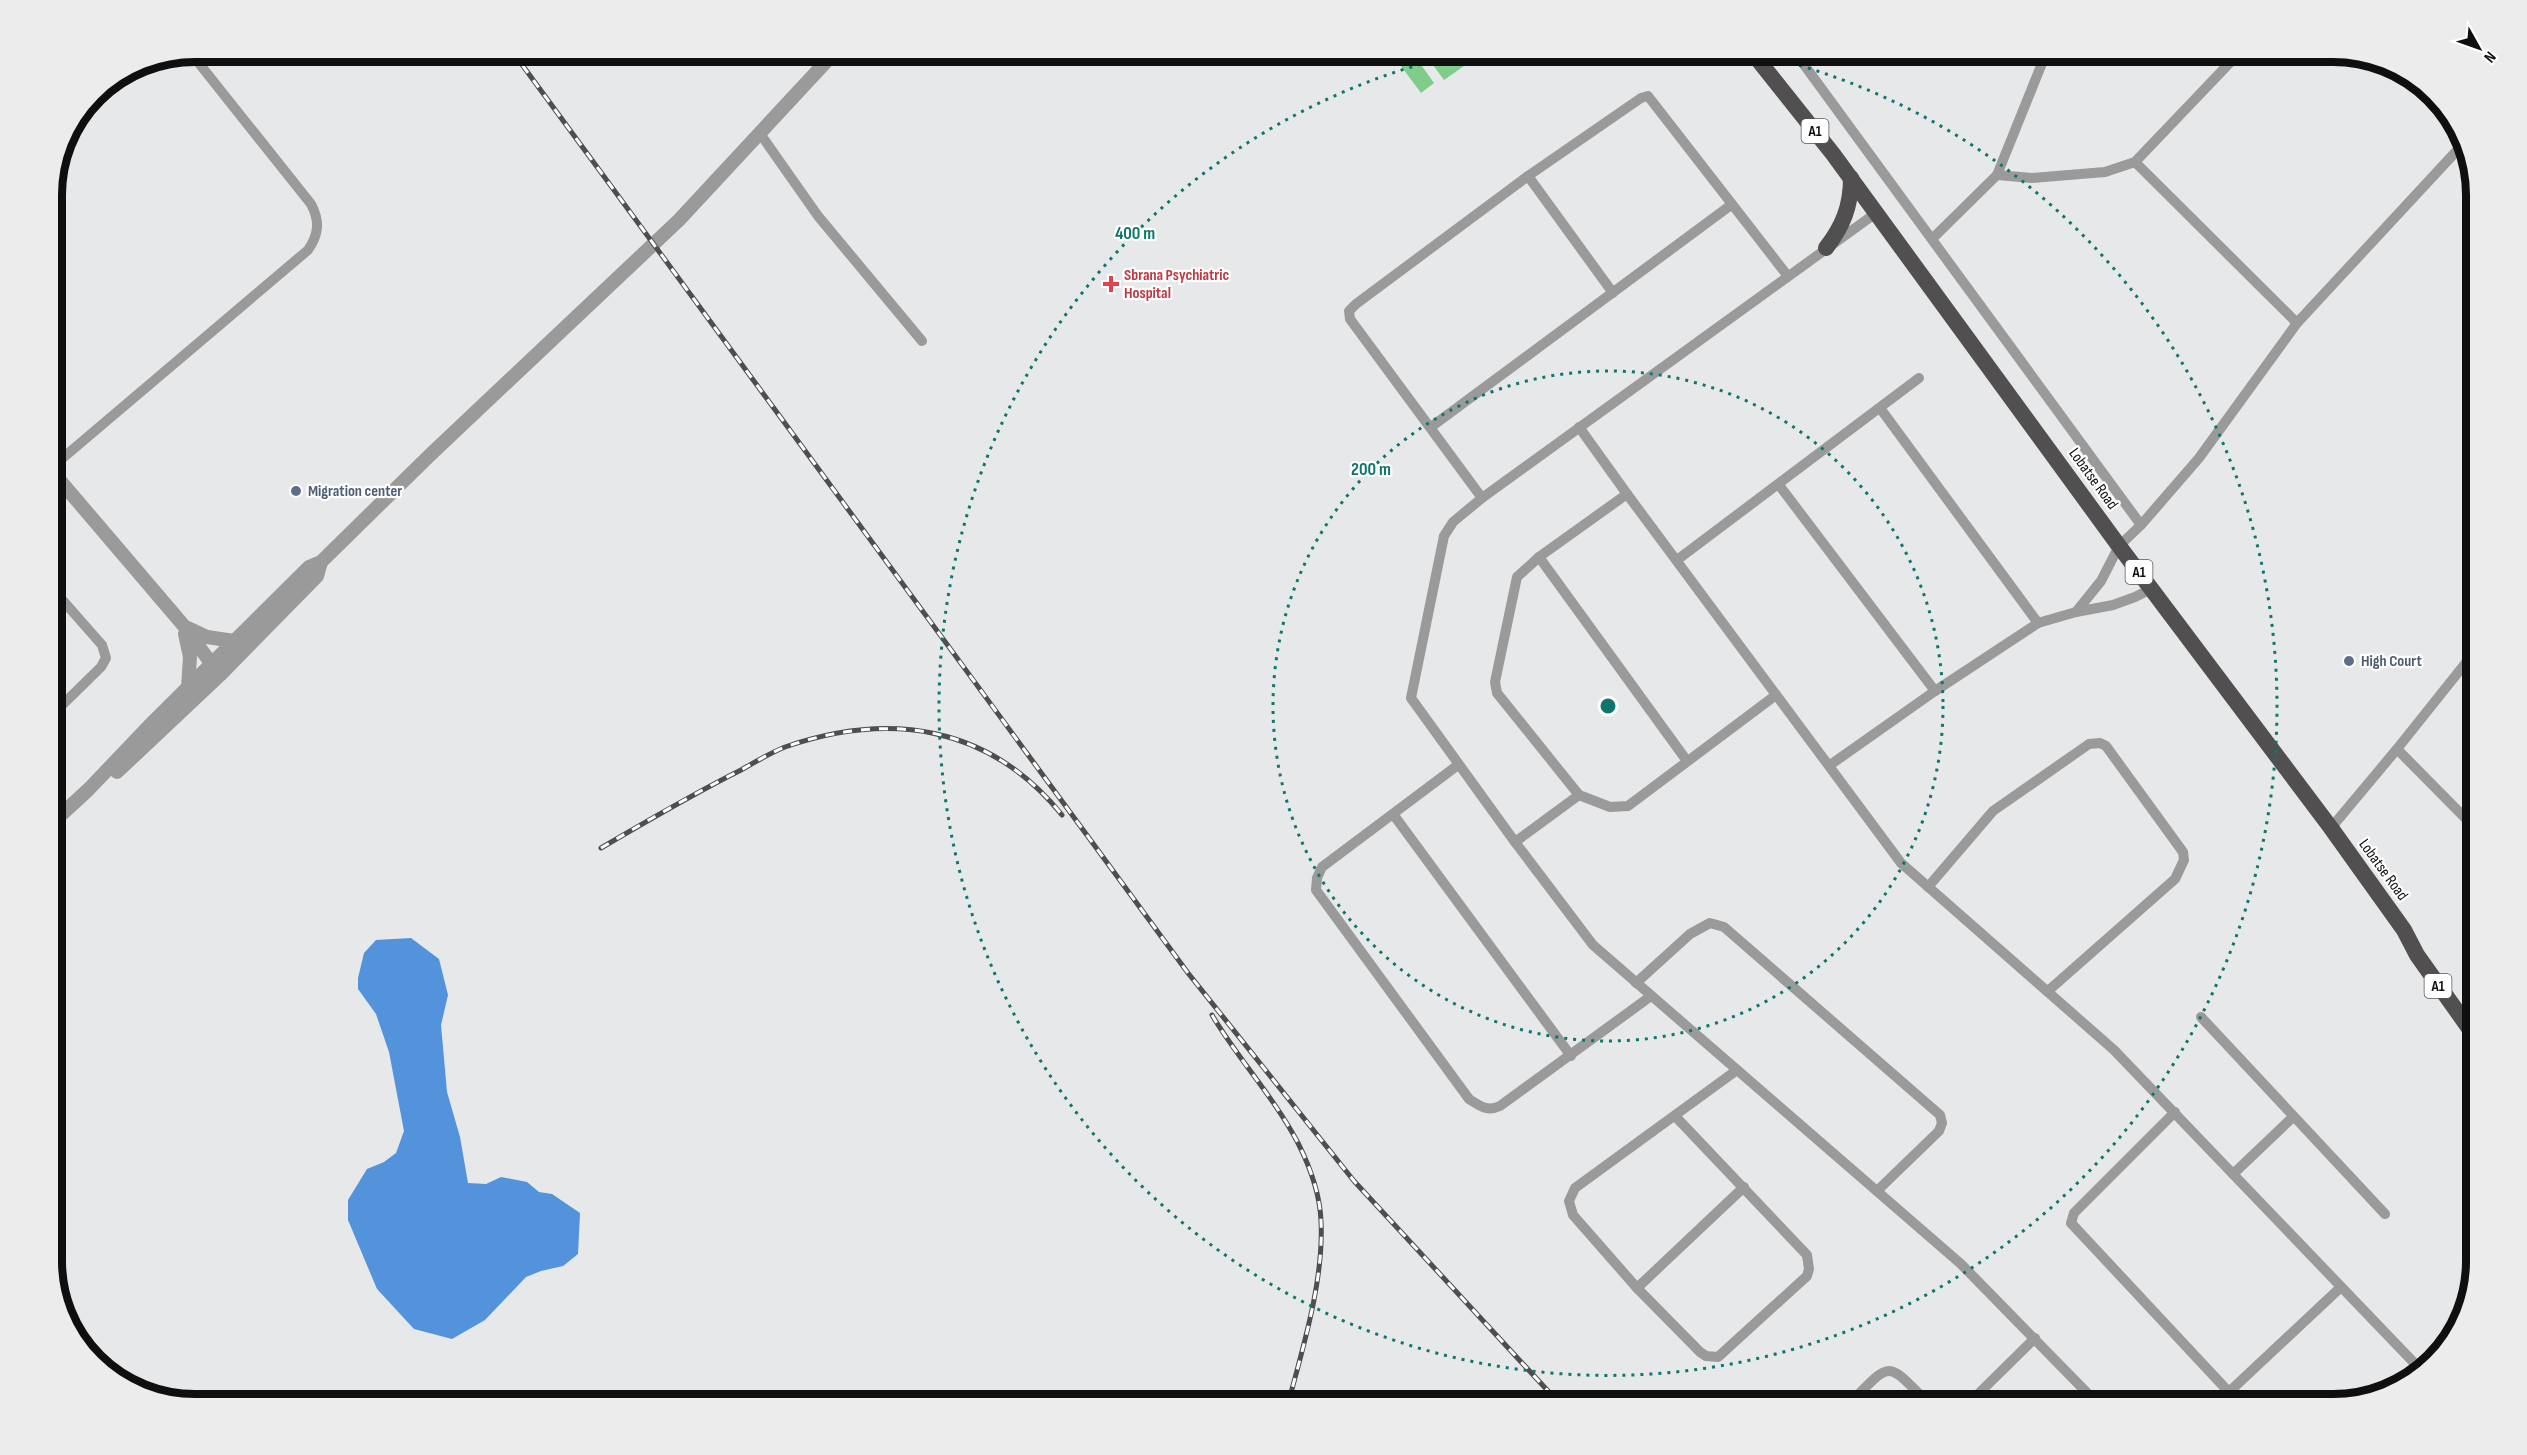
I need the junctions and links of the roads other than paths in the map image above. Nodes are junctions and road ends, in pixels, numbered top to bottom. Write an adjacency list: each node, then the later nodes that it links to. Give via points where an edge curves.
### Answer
1 (198, 62): 25 (street, via 311,204 318,221 315,240 300,258)
2 (826, 62): 7 (street)
3 (1760, 62): 12 (highway, Lobatse Road / A1)
4 (1802, 62): 15 (street)
5 (2043, 62): 10 (street)
6 (2230, 62): 9 (street)
7 (759, 132): 20 (street, via 818,216); 34 (street, via 654,244)
8 (2457, 150): 19 (street)
9 (2135, 162): 10 (street, via 2105,172 2032,178); 19 (street)
10 (1997, 175): 15 (street)
11 (1528, 176): 13 (street, via 1646,96); 18 (street); 23 (street, via 1349,311 1350,319)
12 (1851, 178): 14 (highway, Lobatse Road / A1); 16 (highway, via 1849,207)
13 (1731, 205): 17 (street); 18 (street)
14 (1876, 213): 16 (street); 31 (highway, Lobatse Road / A1)
15 (1932, 239): 30 (street)
16 (1826, 248): 17 (street)
17 (1787, 275): 24 (street)
18 (1613, 293): 23 (street)
19 (2297, 323): 30 (street, via 2199,458)
20 (922, 341)
21 (1919, 378): 22 (street)
22 (1880, 408): 27 (street); 38 (street)
23 (1431, 427): 29 (street)
24 (1579, 427): 28 (street); 29 (street)
25 (62, 460)
26 (62, 482): 39 (street)
27 (1779, 485): 33 (street); 44 (street)
28 (1626, 494): 32 (street); 33 (street)
29 (1482, 498): 49 (street, via 1452,522 1444,536 1411,694 1414,706)
30 (2141, 525): 31 (street)
31 (2119, 546): 35 (highway, Lobatse Road / A1); 37 (street, via 2101,581)
32 (1539, 557): 48 (street); 51 (street, via 1515,582 1495,686)
33 (1677, 560): 45 (street)
34 (321, 562): 40 (street, via 309,567); 42 (street, via 317,576)
35 (2151, 589): 37 (street, via 2124,602); 56 (highway, Lobatse Road / A1)
36 (62, 600): 46 (street, via 102,645 106,658)
37 (2076, 612): 38 (street)
38 (2038, 623): 44 (street)
39 (184, 626): 40 (street, via 207,637); 42 (street); 43 (street, via 190,657)
40 (234, 641): 42 (street)
41 (2465, 664): 47 (street)
42 (216, 669): 43 (street); 52 (street, via 94,794)
43 (188, 688): 52 (street)
44 (1935, 691): 50 (street)
45 (1776, 695): 48 (street); 50 (street)
46 (62, 705)
47 (2397, 749): 55 (street); 56 (street)
48 (1687, 761): 51 (street, via 1624,807 1610,807)
49 (1458, 765): 54 (street); 57 (street)
50 (1830, 765): 58 (street, via 1901,863)
51 (1579, 795): 57 (street)
52 (75, 803): 53 (street)
53 (62, 814)
54 (1393, 814): 66 (street); 66 (street, via 1322,867 1316,890 1455,1080 1469,1099 1484,1108 1495,1109)
55 (2466, 818)
56 (2331, 828): 59 (highway, Lobatse Road / A1)
57 (1515, 842): 60 (street, via 1593,945)
58 (1928, 887): 61 (street); 61 (street, via 1998,806 2089,744 2106,746 2183,852 2184,860 2175,879)
59 (2404, 930): 63 (highway, Lobatse Road / A1, via 2425,951); 65 (highway, Lobatse Road / A1, via 2416,955)
60 (1636, 983): 62 (street); 73 (street, via 1690,934 1710,923 1724,927 1940,1115 1939,1131)
61 (2048, 991): 68 (street)
62 (1651, 996): 66 (street); 67 (street)
63 (2466, 1006)
64 (2201, 1017): 70 (street)
65 (2466, 1024)
66 (1571, 1056)
67 (1737, 1070): 69 (street); 73 (street)
68 (2175, 1112): 71 (street); 79 (street, via 2074,1213 2071,1223)
69 (1675, 1116): 72 (street); 76 (street, via 1575,1188 1571,1195 1573,1215)
70 (2293, 1117): 71 (street); 74 (street)
71 (2233, 1174): 75 (street)
72 (1744, 1187): 76 (street); 76 (street, via 1807,1255 1807,1276 1718,1357 1700,1352)
73 (1878, 1190): 77 (street)
74 (2385, 1214)
75 (2342, 1287): 78 (street); 79 (street)
76 (1637, 1288)
77 (2036, 1338): 82 (street); 83 (street)
78 (2415, 1364)
79 (2229, 1392)
80 (1859, 1394): 81 (street, via 1887,1370 1897,1372)
81 (1919, 1394)
82 (1978, 1394)
83 (2089, 1394)

